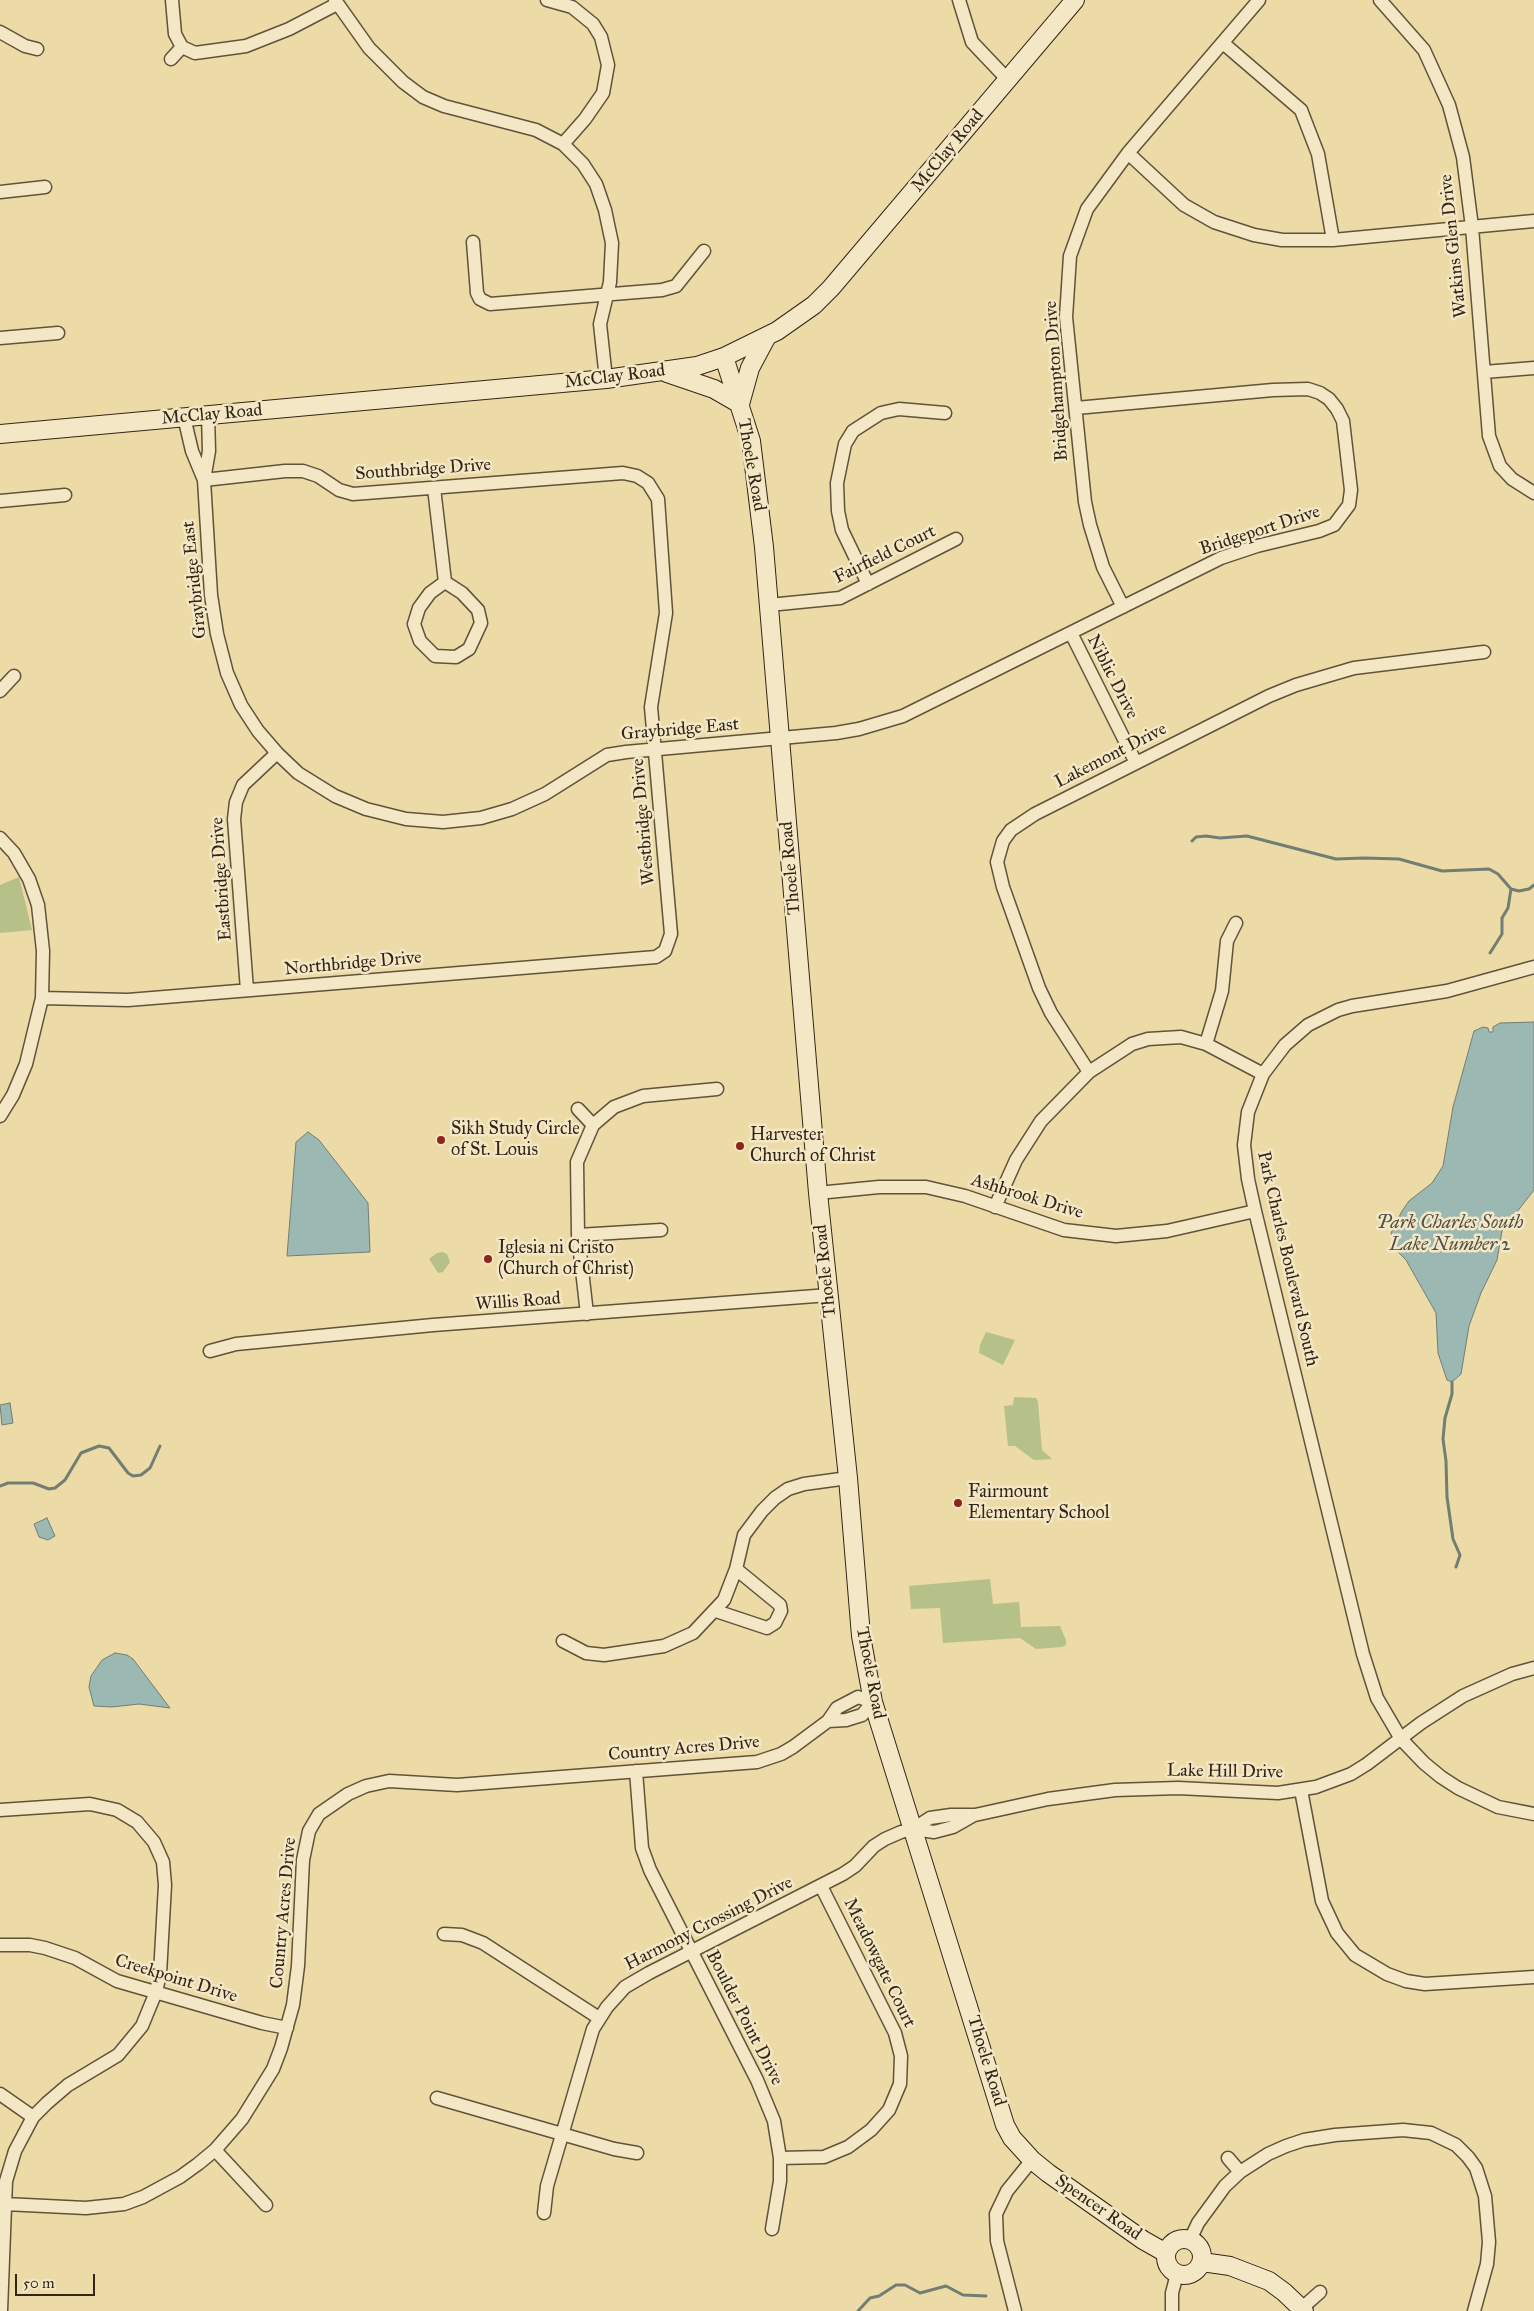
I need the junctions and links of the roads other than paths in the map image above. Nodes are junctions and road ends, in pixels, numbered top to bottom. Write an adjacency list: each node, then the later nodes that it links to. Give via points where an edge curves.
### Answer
1 (172, 0): 10 (street, via 175,34)
2 (547, 0): 14 (street, via 572,7 592,24 601,37 608,65 603,93)
3 (959, 0): 13 (street, via 972,42)
4 (1075, 0): 13 (main road, McClay Road)
5 (1259, 0): 9 (street, Bridgehampton Drive)
6 (1380, 0): 19 (street, Watkins Glen Drive, via 1424,50 1449,105 1463,158)
7 (336, 2): 10 (street, via 289,29 246,46 195,53); 14 (street, via 382,63 423,97 444,106 536,130)
8 (0, 32): 11 (street)
9 (1223, 42): 15 (street, Bridgehampton Drive); 20 (street, via 1301,110 1318,154)
10 (182, 47): 12 (street)
11 (37, 49)
12 (171, 59)
13 (1008, 80): 26 (main road, McClay Road, via 831,288 794,320)
14 (563, 144): 23 (street, via 592,177 606,210 612,243)
15 (1128, 154): 20 (street, via 1184,205 1214,222 1273,238); 33 (street, Bridgehampton Drive, via 1087,209 1070,256 1066,316)
16 (45, 187): 17 (street)
17 (0, 192)
18 (1534, 221): 19 (street)
19 (1472, 227): 20 (street); 30 (street, Watkins Glen Drive)
20 (1333, 240)
21 (473, 242): 23 (street, via 476,304)
22 (704, 251): 23 (street, via 676,286)
23 (608, 294): 31 (street, via 600,324)
24 (58, 334): 25 (street)
25 (0, 338)
26 (766, 338): 27 (main road, McClay Road); 32 (main road, via 750,368)
27 (724, 357): 29 (main road, McClay Road); 32 (main road, Thoele Road)
28 (1534, 368): 30 (street)
29 (664, 372): 31 (main road, McClay Road); 32 (main road, via 714,389)
30 (1484, 372): 41 (street, Watkins Glen Drive, via 1489,436 1494,454 1512,479)
31 (606, 379): 35 (main road, McClay Road)
32 (740, 404): 47 (main road, Thoele Road, via 751,441)
33 (1076, 408): 48 (street, Bridgehampton Drive, via 1081,474 1090,525 1103,567); 48 (street, Bridgeport Drive, via 1308,389 1329,398 1343,421 1351,490 1349,505 1334,525 1221,558)
34 (945, 413): 46 (street, via 899,409 881,413 853,431 845,444 837,482 838,511 842,530)
35 (208, 415): 36 (main road, McClay Road); 38 (street, Graybridge East, via 209,451)
36 (184, 417): 37 (main road, McClay Road); 38 (street, Graybridge East, via 192,451)
37 (0, 434)
38 (204, 480): 40 (street, Southbridge Drive, via 303,471 353,494); 55 (street, Graybridge East, via 216,634 242,705)
39 (648, 482): 40 (street, Southbridge Drive, via 624,472); 54 (street, Westbridge Drive, via 658,499 666,612 651,707)
40 (434, 488): 45 (street)
41 (1534, 493)
42 (65, 495): 43 (street)
43 (0, 500)
44 (956, 540): 46 (street, Fairfield Court)
45 (445, 582): 45 (street, via 462,593 478,610 481,624 469,649 456,658 435,656 420,641 414,624 419,608 430,593)
46 (868, 584): 47 (street, Fairfield Court, via 840,598)
47 (769, 605): 53 (main road, Thoele Road)
48 (1123, 607): 49 (street, Bridgeport Drive)
49 (1070, 633): 53 (street, Bridgeport Drive, via 903,716 860,729); 56 (street, Niblic Drive)
50 (1484, 652): 56 (street, Lakemont Drive, via 1354,668 1325,675 1269,696)
51 (14, 676): 52 (street)
52 (0, 691)
53 (780, 738): 54 (street, Graybridge East); 70 (main road, Thoele Road)
54 (655, 750): 55 (street, Graybridge East, via 607,756 545,794 512,809 481,818 443,822 366,809 334,796 298,773); 59 (street, Westbridge Drive, via 671,934)
55 (277, 753): 61 (street, Eastbridge Drive, via 243,785 236,802 234,819)
56 (1136, 763): 64 (street, Lakemont Drive, via 1021,822 1003,841 997,862 1002,887 1039,988 1059,1028)
57 (0, 838): 62 (street, via 14,853 29,879 38,905 43,951)
58 (1236, 923): 63 (street, via 1227,941 1222,991)
59 (665, 951): 61 (street, Northbridge Drive, via 656,957)
60 (1534, 967): 65 (street, Park Charles Boulevard South, via 1448,991 1338,1010 1296,1034)
61 (247, 990): 62 (street, Northbridge Drive, via 128,1000)
62 (42, 998): 68 (street, via 26,1064)
63 (1206, 1044): 64 (street, via 1181,1037 1148,1039 1132,1044); 65 (street)
64 (1090, 1072): 71 (street, via 1041,1121 1016,1160)
65 (1263, 1074): 72 (street, Park Charles Boulevard South, via 1248,1112 1244,1145)
66 (717, 1089): 69 (street, via 643,1096 614,1107)
67 (578, 1109): 69 (street)
68 (0, 1116)
69 (593, 1125): 74 (street, via 577,1162)
70 (818, 1193): 71 (street, Ashbrook Drive, via 887,1186 926,1187); 75 (main road, Thoele Road)
71 (995, 1207): 72 (street, Ashbrook Drive, via 1064,1230 1116,1236 1167,1231)
72 (1255, 1211): 84 (street, Park Charles Boulevard South, via 1363,1654 1377,1698)
73 (661, 1230): 74 (street)
74 (578, 1235): 76 (street)
75 (829, 1295): 76 (street, Willis Road); 78 (main road, Thoele Road)
76 (587, 1314): 77 (street, Willis Road, via 236,1344)
77 (210, 1351)
78 (848, 1478): 79 (street, via 804,1484 775,1498 744,1535); 83 (main road, Thoele Road, via 861,1636)
79 (736, 1569): 80 (street); 80 (street, via 780,1605 775,1624 767,1628)
80 (716, 1611): 81 (street, via 693,1633 678,1642 649,1650 592,1655)
81 (563, 1641)
82 (1534, 1668): 84 (street, Lake Hill Drive, via 1498,1679 1463,1696)
83 (873, 1702): 85 (street, Country Acres Drive, via 858,1697 837,1708 828,1721 782,1754 757,1762); 89 (main road, Thoele Road)
84 (1401, 1739): 86 (street, Lake Hill Drive, via 1351,1774); 88 (street, Park Charles Boulevard South, via 1424,1763 1458,1788 1498,1806)
85 (636, 1771): 93 (street, Boulder Point Drive, via 644,1856); 97 (street, Country Acres Drive, via 458,1785 389,1781 356,1790 319,1814 312,1825 303,1860 298,1966)
86 (1300, 1790): 89 (street, Lake Hill Drive, via 1278,1793 1178,1788 1115,1790 1048,1799 975,1815 930,1818); 94 (street, via 1322,1901 1337,1932 1355,1954 1387,1974 1425,1984)
87 (0, 1810): 95 (street, via 97,1804 123,1813 146,1831 158,1850 165,1874 162,1959)
88 (1534, 1814)
89 (914, 1829): 90 (street, Harmony Crossing Drive, via 885,1839 855,1866); 106 (main road, Thoele Road, via 1005,2125)
90 (821, 1886): 93 (street, Harmony Crossing Drive); 104 (street, Meadowgate Court, via 895,2032 901,2056 900,2084 889,2110 871,2130 848,2147 824,2157)
91 (444, 1934): 96 (street, via 482,1943)
92 (0, 1945): 95 (street, Creekpoint Drive, via 30,1944 52,1950 75,1958 116,1981)
93 (691, 1951): 96 (street, Harmony Crossing Drive, via 626,1987); 104 (street, Boulder Point Drive, via 768,2103)
94 (1534, 1976)
95 (156, 1992): 97 (street, Creekpoint Drive); 100 (street, via 142,2026 118,2055 68,2085)
96 (599, 2018): 101 (street, Harmony Crossing Drive, via 588,2044)
97 (287, 2028): 102 (street, Country Acres Drive, via 276,2062 262,2089)
98 (0, 2094): 100 (street)
99 (438, 2098): 101 (street)
100 (33, 2117): 108 (street, via 22,2134 10,2166)
101 (563, 2134): 103 (street); 110 (street, Harmony Crossing Drive, via 547,2186)
102 (216, 2150): 108 (street, Country Acres Drive, via 174,2181 124,2204 86,2208); 109 (street)
103 (637, 2153)
104 (780, 2158): 111 (street, Boulder Point Drive, via 780,2181)
105 (1228, 2158): 107 (street)
106 (1032, 2160): 113 (main road, Spencer Road); 119 (street, via 1007,2191 996,2214 997,2241)
107 (1240, 2172): 112 (street, via 1217,2195); 121 (street, via 1286,2146 1319,2137 1403,2130 1431,2132 1444,2138 1462,2151 1476,2168 1485,2196 1489,2242 1487,2264)
108 (5, 2204): 118 (street)
109 (266, 2205)
110 (544, 2213)
111 (772, 2229)
112 (1190, 2240): 113 (main road, via 1178,2240); 114 (main road, via 1199,2246)
113 (1166, 2253): 115 (main road, via 1167,2264)
114 (1202, 2262): 115 (main road, via 1189,2275); 117 (main road, via 1251,2272 1269,2281)
115 (1177, 2274): 120 (street)
116 (1320, 2292): 117 (street)
117 (1303, 2309)
118 (1, 2311)
119 (1014, 2311)
120 (1172, 2311)
121 (1474, 2311)

